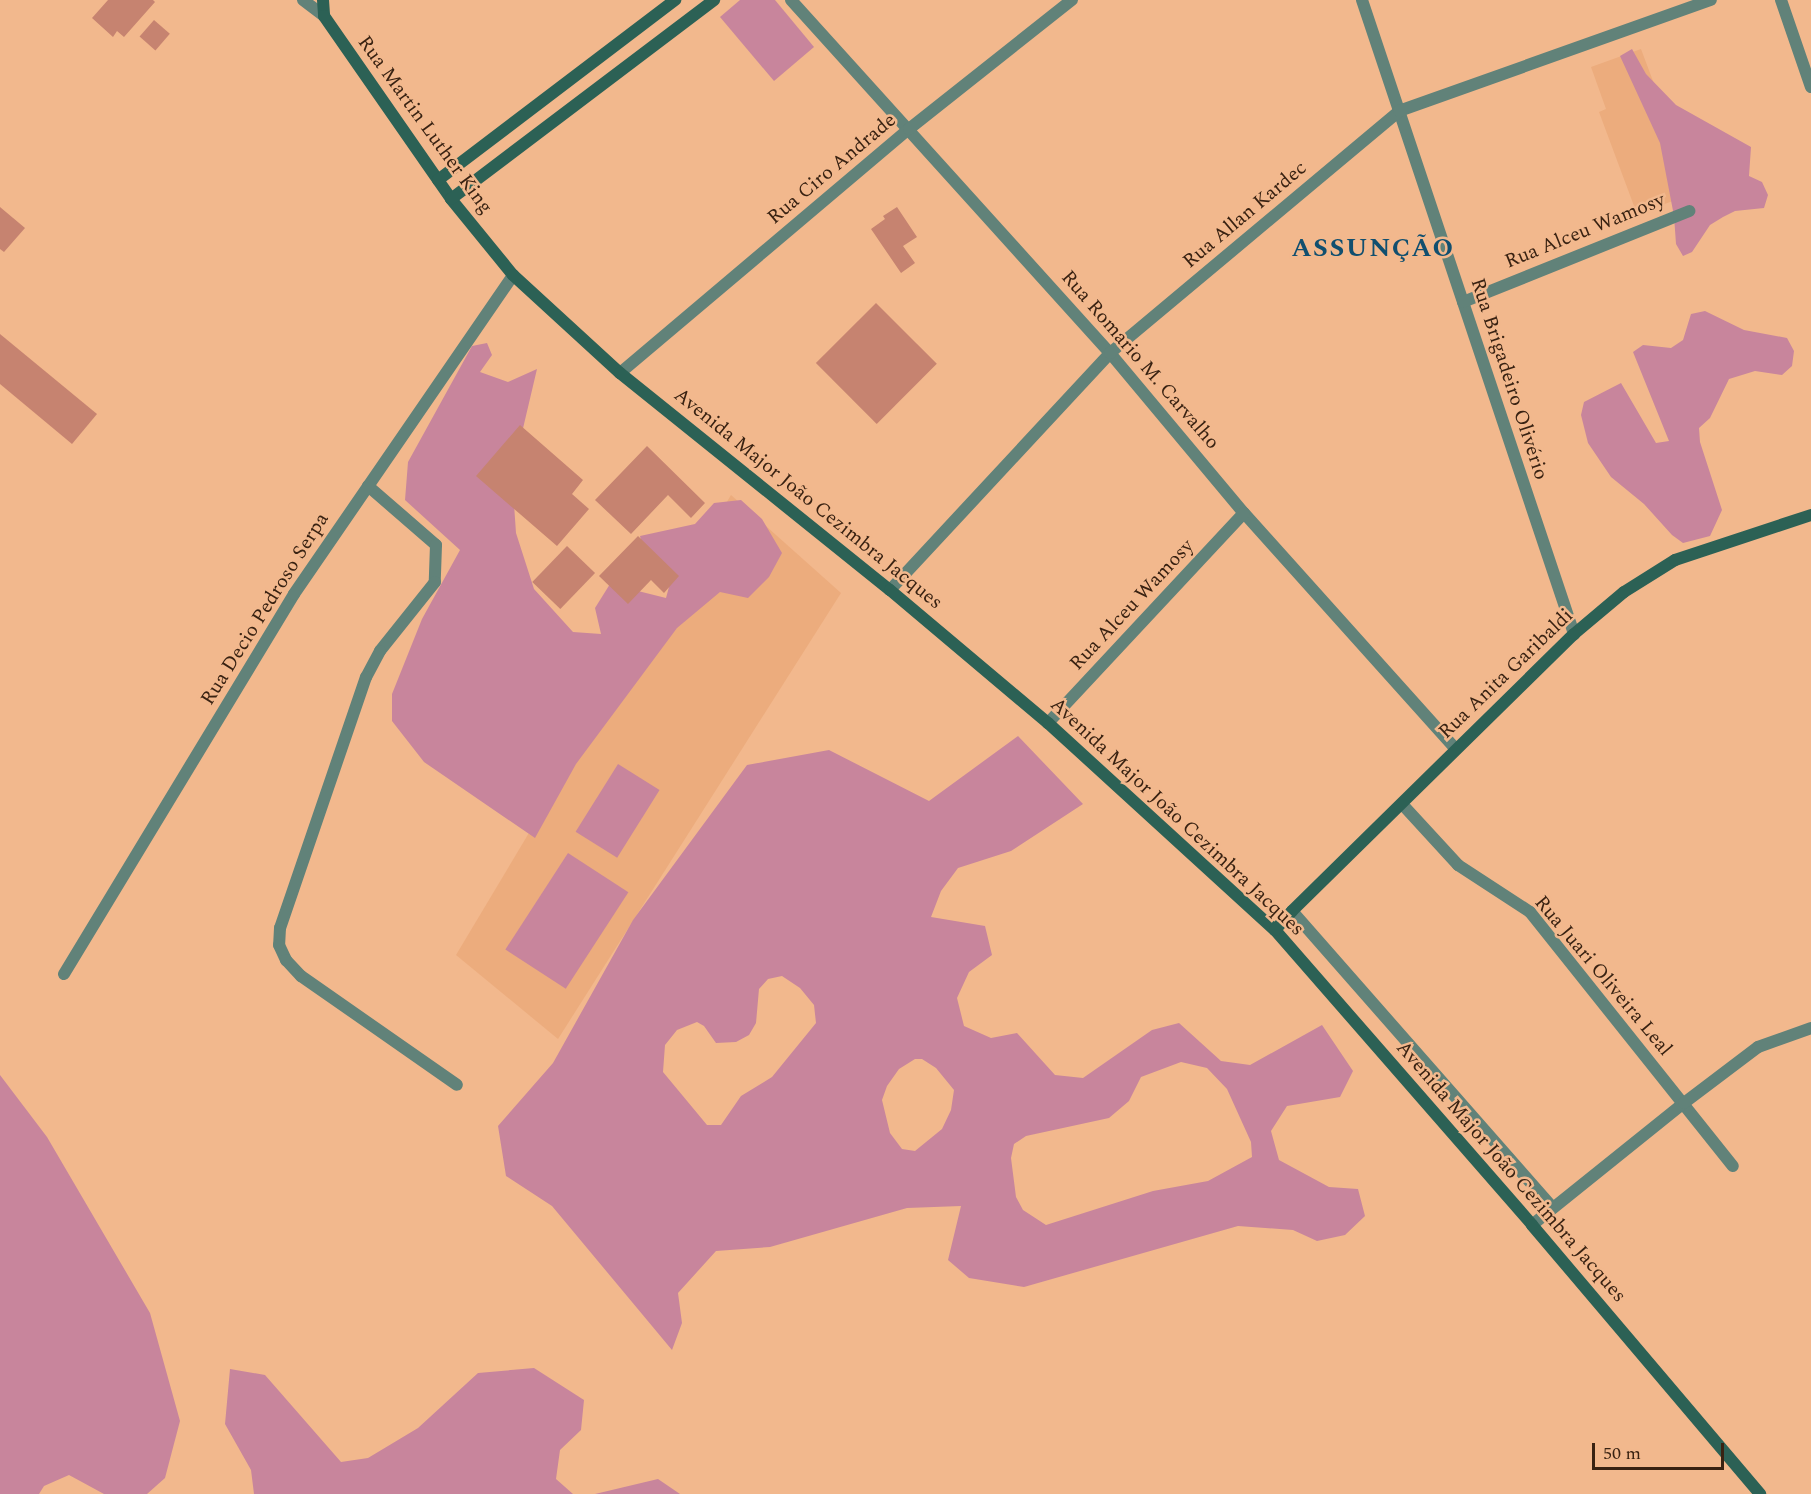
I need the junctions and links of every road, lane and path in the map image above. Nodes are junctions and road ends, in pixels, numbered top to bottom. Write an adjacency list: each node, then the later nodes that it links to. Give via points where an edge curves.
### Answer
1 (303, 0): 11 (street, Rua Martin Luther King)
2 (323, 0): 11 (street)
3 (675, 0): 13 (street)
4 (714, 0): 10 (street)
5 (792, 0): 16 (street, Rua Romario M. Carvalho)
6 (1072, 0): 16 (street, Rua Ciro Andrade)
7 (1362, 0): 15 (street, Rua Brigadeiro Olivério)
8 (1710, 0): 15 (street, Rua Allan Kardec)
9 (1781, 0): 12 (street)
10 (697, 5): 14 (street)
11 (324, 16): 17 (street, Rua Martin Luther King)
12 (1811, 87)
13 (557, 89): 14 (street); 17 (street)
14 (572, 107): 18 (street)
15 (1399, 111): 21 (street, Rua Brigadeiro Olivério); 22 (street, Rua Allan Kardec)
16 (909, 129): 22 (street, Rua Romario M. Carvalho); 23 (street, Rua Ciro Andrade)
17 (438, 180): 18 (street, Rua Martin Luther King)
18 (451, 199): 20 (street, Rua Martin Luther King)
19 (1689, 210): 21 (street, Rua Alceu Wamosy)
20 (513, 275): 23 (street, Avenida Major João Cezimbra Jacques); 24 (street, Rua Decio Pedroso Serpa)
21 (1463, 302): 28 (street, Rua Brigadeiro Olivério)
22 (1110, 353): 25 (street, Rua Romario M. Carvalho); 27 (street, Rua Allan Kardec)
23 (620, 373): 27 (street, Avenida Major João Cezimbra Jacques)
24 (368, 486): 34 (street, Rua Decio Pedroso Serpa, via 294,594); 36 (street, via 436,545 435,582 380,651 366,677 280,928 279,945 301,976)
25 (1244, 513): 29 (street, Rua Alceu Wamosy); 30 (street, Rua Romario M. Carvalho)
26 (1811, 515): 28 (street, Rua Anita Garibaldi, via 1675,560 1624,592)
27 (890, 590): 29 (street, Avenida Major João Cezimbra Jacques)
28 (1574, 634): 30 (street, Rua Anita Garibaldi)
29 (1048, 723): 33 (street, Avenida Major João Cezimbra Jacques)
30 (1456, 749): 31 (street, Rua Anita Garibaldi)
31 (1402, 804): 32 (street, Rua Anita Garibaldi); 37 (street, Rua Juari Oliveira Leal, via 1458,865 1530,912)
32 (1292, 911): 33 (street, Rua Anita Garibaldi); 39 (street)
33 (1275, 930): 40 (street, Avenida Major João Cezimbra Jacques)
34 (64, 974)
35 (1811, 1028): 37 (street, via 1758,1047)
36 (458, 1085)
37 (1684, 1103): 38 (street, Rua Juari Oliveira Leal); 39 (street)
38 (1733, 1166)
39 (1553, 1208): 40 (street)
40 (1532, 1226): 41 (street, Avenida Major João Cezimbra Jacques)
41 (1760, 1494)

